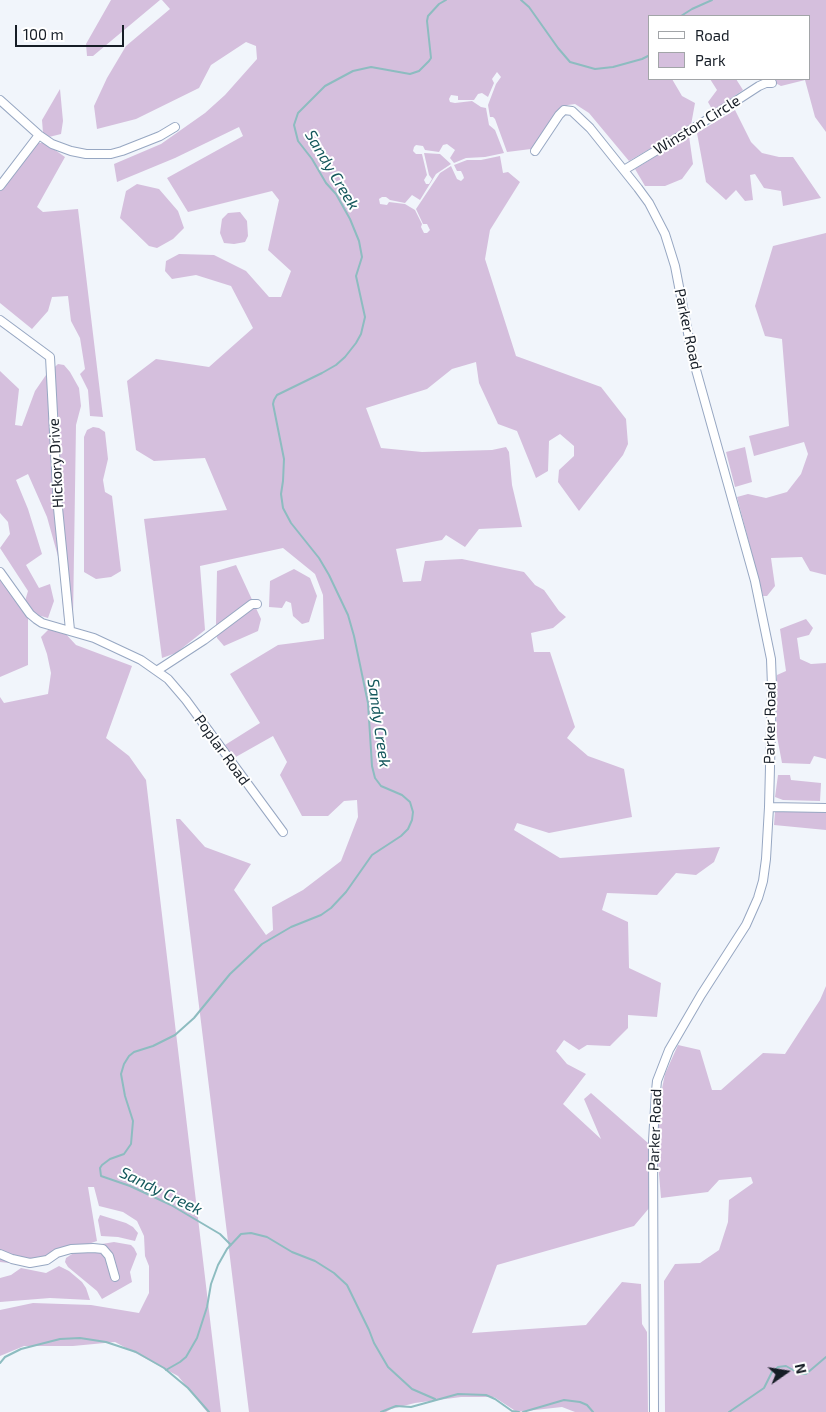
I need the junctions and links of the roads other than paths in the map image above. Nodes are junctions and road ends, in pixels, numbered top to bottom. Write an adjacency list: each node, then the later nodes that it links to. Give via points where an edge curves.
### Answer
1 (772, 83): 6 (street, Winston Circle, via 759,86)
2 (0, 100): 4 (street)
3 (175, 127): 4 (street, via 143,144 98,155 58,147)
4 (39, 135): 7 (street)
5 (535, 152): 6 (street, Parker Road, via 559,114 568,110 590,128)
6 (624, 170): 13 (street, Parker Road, via 649,203 670,248 693,359 761,604 772,678)
7 (0, 186)
8 (0, 320): 11 (street, Hickory Drive, via 50,357 58,508)
9 (0, 572): 11 (street, Poplar Road, via 32,616 42,623)
10 (257, 604): 12 (street, via 252,604)
11 (70, 630): 12 (street, Poplar Road, via 94,638)
12 (158, 670): 15 (street, Poplar Road, via 186,700)
13 (769, 807): 14 (street); 18 (street, Parker Road, via 763,881 753,910 679,1031 657,1081 653,1111)
14 (826, 808)
15 (283, 832)
16 (0, 1254): 17 (street, via 30,1262 47,1260 71,1249 104,1249)
17 (115, 1276)
18 (654, 1412)

